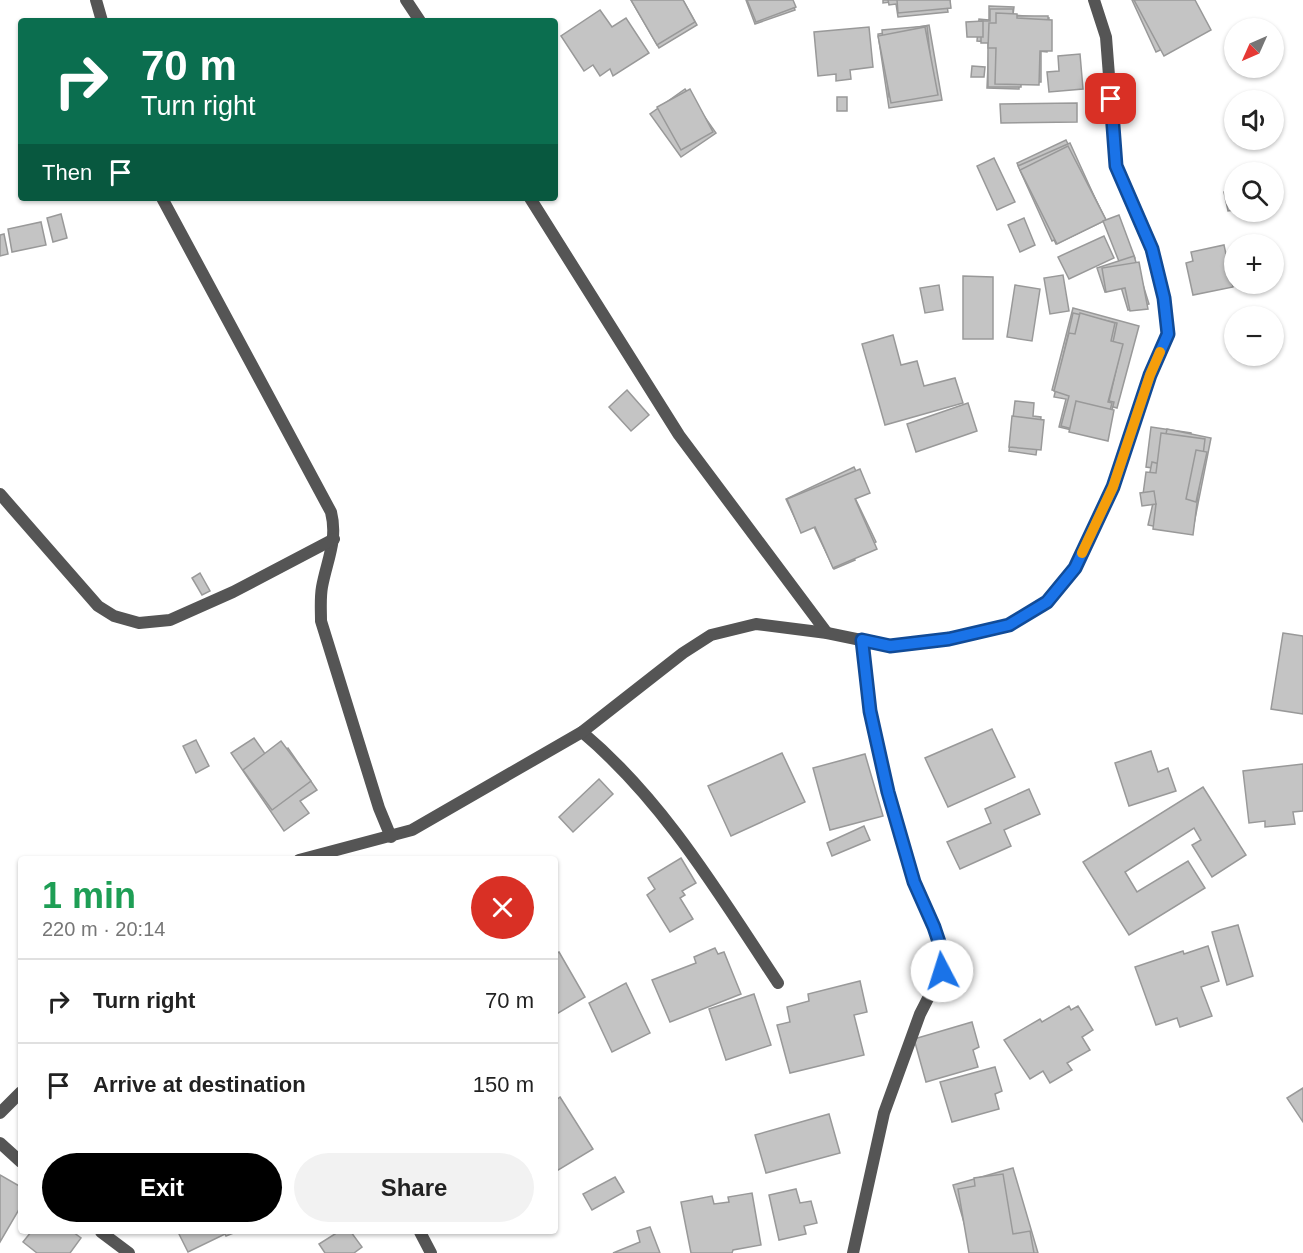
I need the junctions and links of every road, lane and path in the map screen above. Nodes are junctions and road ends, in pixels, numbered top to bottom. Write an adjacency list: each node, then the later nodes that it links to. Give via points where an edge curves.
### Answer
1 (96, 0): 4 (street)
2 (406, 0): 5 (street)
3 (1094, 0): 11 (street, via 1106,37 1116,166 1152,249 1168,334 1150,375 1113,487 1075,568 1047,602 1009,625 949,639 890,646)
4 (101, 18)
5 (418, 18)
6 (164, 201): 9 (street, via 321,491 335,526)
7 (532, 201): 10 (street, via 679,435)
8 (0, 494): 9 (street, via 98,606 114,616 139,623 171,620)
9 (334, 539): 13 (street, via 322,589 321,621 379,808)
10 (827, 633): 11 (street); 12 (street, via 756,624 711,635 682,653)
11 (862, 640): 24 (street, via 870,711 888,792 914,882 934,927 944,963 920,1014 884,1113)
12 (582, 732): 13 (street, via 412,830); 15 (street, via 612,757 645,794 701,866)
13 (392, 837): 14 (street)
14 (316, 856)
15 (778, 983)
16 (18, 1095): 17 (street)
17 (0, 1113)
18 (0, 1143): 19 (street)
19 (18, 1159)
20 (104, 1234): 22 (street)
21 (421, 1234): 23 (street)
22 (129, 1253)
23 (430, 1253)
24 (853, 1253)

